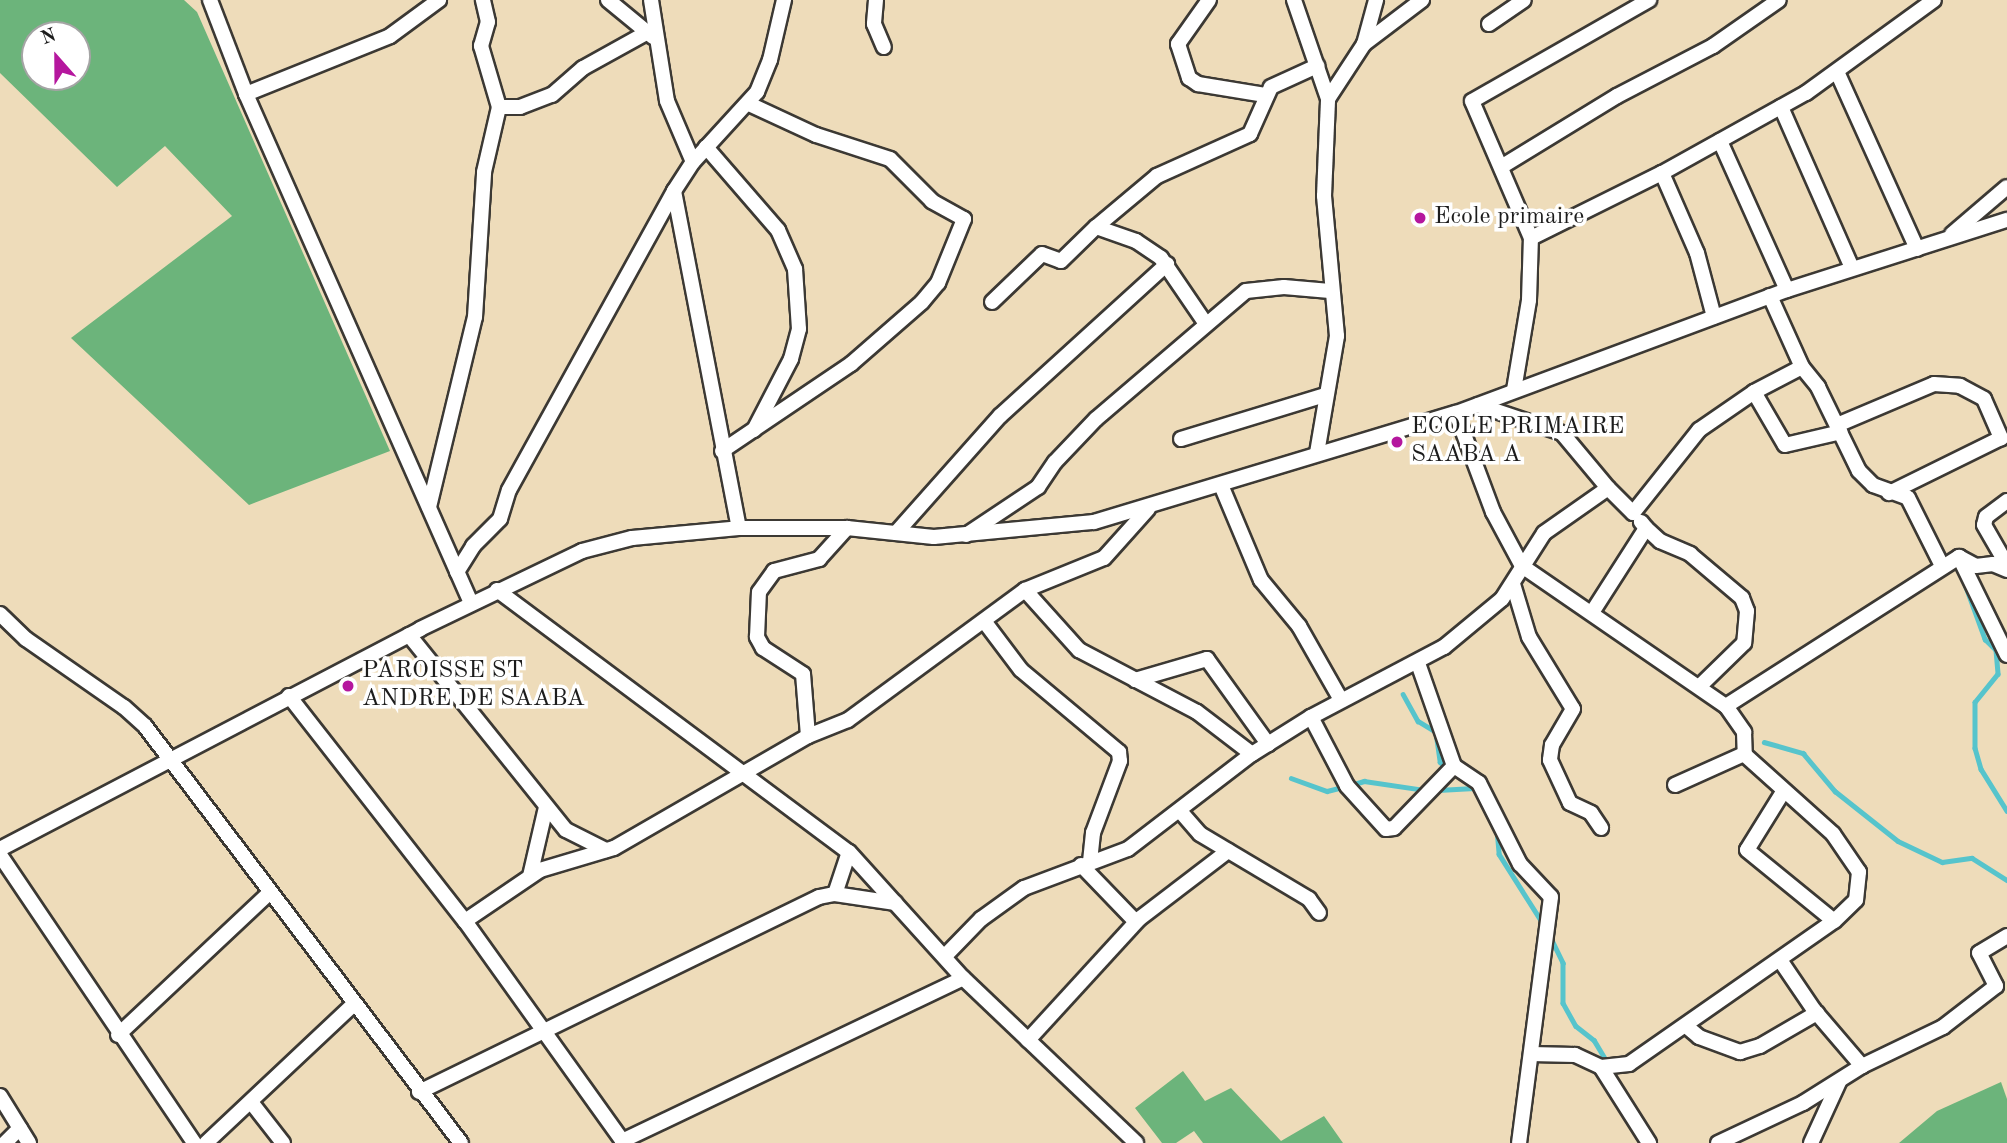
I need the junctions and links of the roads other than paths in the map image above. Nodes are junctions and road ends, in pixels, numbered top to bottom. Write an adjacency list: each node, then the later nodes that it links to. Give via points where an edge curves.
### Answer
1 (210, 0): 22 (street)
2 (439, 0): 22 (street, via 390,36)
3 (483, 0): 26 (street, via 488,22 481,46)
4 (608, 0): 17 (street)
5 (651, 0): 17 (street)
6 (785, 0): 25 (street, via 765,77)
7 (876, 0): 19 (street, via 874,24)
8 (1294, 0): 20 (street)
9 (1376, 0): 18 (street)
10 (1422, 0): 18 (street)
11 (1524, 0): 16 (street)
12 (1649, 0): 31 (street, via 1472,101)
13 (1779, 0): 31 (street, via 1713,46 1617,96)
14 (1934, 0): 21 (street)
15 (1201, 3): 23 (street, via 1178,44 1191,80)
16 (1489, 24)
17 (652, 35): 26 (street, via 583,68 552,95 520,107); 30 (street, via 667,100)
18 (1364, 44): 24 (street)
19 (884, 47)
20 (1317, 66): 23 (street, via 1277,82); 24 (street)
21 (1838, 74): 27 (street); 39 (street)
22 (246, 94): 64 (street)
23 (1265, 94): 36 (street, via 1250,134 1157,176)
24 (1328, 99): 43 (street, via 1324,196)
25 (749, 104): 29 (street); 55 (street, via 810,133 890,159 932,201 964,219 938,283 922,302 851,365)
26 (499, 107): 64 (street, via 484,172 475,317)
27 (1781, 107): 28 (street); 41 (street)
28 (1720, 141): 32 (street); 42 (street)
29 (706, 147): 30 (street); 55 (street, via 778,230 795,269 797,337 792,359)
30 (693, 162): 34 (street)
31 (1501, 167): 37 (street)
32 (1662, 173): 37 (street); 46 (street, via 1695,245)
33 (2007, 187): 38 (street)
34 (674, 191): 58 (street); 77 (street, via 509,490 500,519 474,545)
35 (2007, 220): 38 (street)
36 (1096, 227): 40 (street, via 1136,241); 45 (street, via 1061,261 1042,254)
37 (1531, 238): 49 (street, via 1529,300)
38 (1942, 241): 39 (street)
39 (1917, 249): 41 (street)
40 (1167, 264): 47 (street); 70 (street, via 1000,416)
41 (1852, 268): 42 (street)
42 (1787, 290): 44 (street)
43 (1330, 291): 47 (street, via 1252,289); 51 (street, via 1337,336)
44 (1770, 296): 46 (street); 48 (street)
45 (992, 302)
46 (1714, 317): 49 (street)
47 (1206, 324): 71 (street, via 1096,419 1055,461 1038,487)
48 (1802, 367): 50 (street); 54 (street)
49 (1514, 390): 52 (street)
50 (1754, 392): 54 (street, via 1785,445); 66 (street, via 1689,440)
51 (1325, 395): 56 (street); 59 (street)
52 (1478, 405): 53 (street); 61 (street, via 1562,433)
53 (1456, 413): 59 (street); 74 (street, via 1493,512)
54 (1839, 428): 57 (street, via 1946,382 1984,399); 62 (street, via 1859,471)
55 (752, 432): 58 (street)
56 (1181, 439)
57 (2004, 444): 62 (street)
58 (722, 451): 68 (street)
59 (1317, 453): 60 (street)
60 (1221, 485): 65 (street); 91 (street, via 1261,580 1299,626)
61 (1608, 488): 66 (street); 74 (street, via 1545,533)
62 (1889, 493): 75 (street, via 1908,498)
63 (2007, 500): 73 (street, via 1986,517 1984,525)
64 (429, 507): 77 (street)
65 (1148, 509): 71 (street, via 1094,522); 80 (street, via 1104,558)
66 (1633, 513): 67 (street)
67 (1646, 527): 82 (street); 89 (street, via 1660,541 1690,554 1742,598 1744,643)
68 (739, 528): 69 (street); 79 (street, via 632,538 582,551)
69 (847, 528): 70 (street); 94 (street, via 824,555 774,571 759,592 757,637 763,648 803,674)
70 (896, 533): 71 (street)
71 (966, 535)
72 (1958, 557): 75 (street); 76 (street, via 1976,566 1993,564); 86 (street)
73 (2007, 565)
74 (1522, 566): 78 (street); 82 (street)
75 (1942, 566): 92 (street)
76 (2007, 570)
77 (457, 572): 81 (street)
78 (1513, 584): 87 (street, via 1489,612); 105 (street, via 1529,637 1573,709 1552,746 1550,760 1570,803 1591,813)
79 (498, 590): 81 (street); 100 (street, via 570,640)
80 (1025, 590): 84 (street); 88 (street, via 1074,646)
81 (471, 603): 85 (street)
82 (1593, 611): 89 (street)
83 (0, 614): 98 (street, via 26,639 135,716)
84 (984, 621): 94 (street, via 848,720); 111 (street, via 1040,688 1119,752 1120,761)
85 (408, 635): 90 (street); 103 (street)
86 (2007, 655)
87 (1418, 663): 91 (street); 99 (street)
88 (1135, 680): 95 (street, via 1207,659); 96 (street, via 1196,712)
89 (1700, 686): 92 (street)
90 (289, 696): 98 (street); 117 (street)
91 (1341, 700): 93 (street)
92 (1726, 706): 97 (street, via 1744,732)
93 (1311, 717): 95 (street); 99 (street, via 1344,782 1386,829 1402,824)
94 (808, 736): 100 (street)
95 (1268, 744): 96 (street)
96 (1252, 754): 104 (street)
97 (1744, 754): 101 (street); 102 (street)
98 (167, 759): 106 (street); 113 (street)
99 (1454, 766): 130 (street, via 1479,783 1520,864 1551,897)
100 (743, 776): 107 (street); 109 (street)
101 (1675, 785)
102 (1783, 792): 118 (street, via 1833,834 1859,872 1856,900); 118 (street, via 1747,850)
103 (546, 807): 107 (street, via 572,835); 112 (street)
104 (1180, 811): 108 (street, via 1200,834); 111 (street, via 1128,849)
105 (1601, 828)
106 (0, 849)
107 (607, 850): 112 (street, via 553,864)
108 (1228, 851): 116 (street, via 1309,899); 119 (street)
109 (849, 852): 114 (street); 115 (street)
110 (0, 855): 128 (street)
111 (1085, 863): 119 (street); 121 (street, via 1024,888 981,919)
112 (530, 876): 117 (street)
113 (268, 894): 124 (street); 128 (street)
114 (835, 894): 115 (street); 127 (street, via 804,904)
115 (895, 903): 121 (street)
116 (1319, 913)
117 (465, 921): 127 (street)
118 (1834, 921): 122 (street)
119 (1136, 922): 129 (street)
120 (2007, 936): 131 (street, via 1979,953 1997,981 1991,991 1926,1037)
121 (945, 956): 123 (street)
122 (1780, 960): 125 (street); 126 (street)
123 (963, 978): 129 (street); 138 (street)
124 (353, 1005): 134 (street); 136 (street)
125 (1816, 1013): 126 (street, via 1760,1046 1740,1052 1699,1037); 131 (street)
126 (1686, 1026): 132 (street, via 1629,1064)
127 (543, 1032): 134 (street); 138 (street)
128 (118, 1035): 141 (street)
129 (1028, 1040): 145 (street)
130 (1531, 1054): 132 (street, via 1575,1055); 146 (street)
131 (1862, 1066): 133 (street)
132 (1601, 1067): 147 (street)
133 (1839, 1082): 148 (street); 149 (street)
134 (419, 1092): 144 (street)
135 (0, 1096): 137 (street)
136 (251, 1102): 142 (street); 143 (street)
137 (20, 1128): 139 (street); 140 (street)
138 (623, 1142)
139 (5, 1143)
140 (29, 1143)
141 (194, 1143)
142 (206, 1143)
143 (283, 1143)
144 (461, 1143)
145 (1136, 1143)
146 (1519, 1143)
147 (1649, 1143)
148 (1718, 1143)
149 (1811, 1143)

